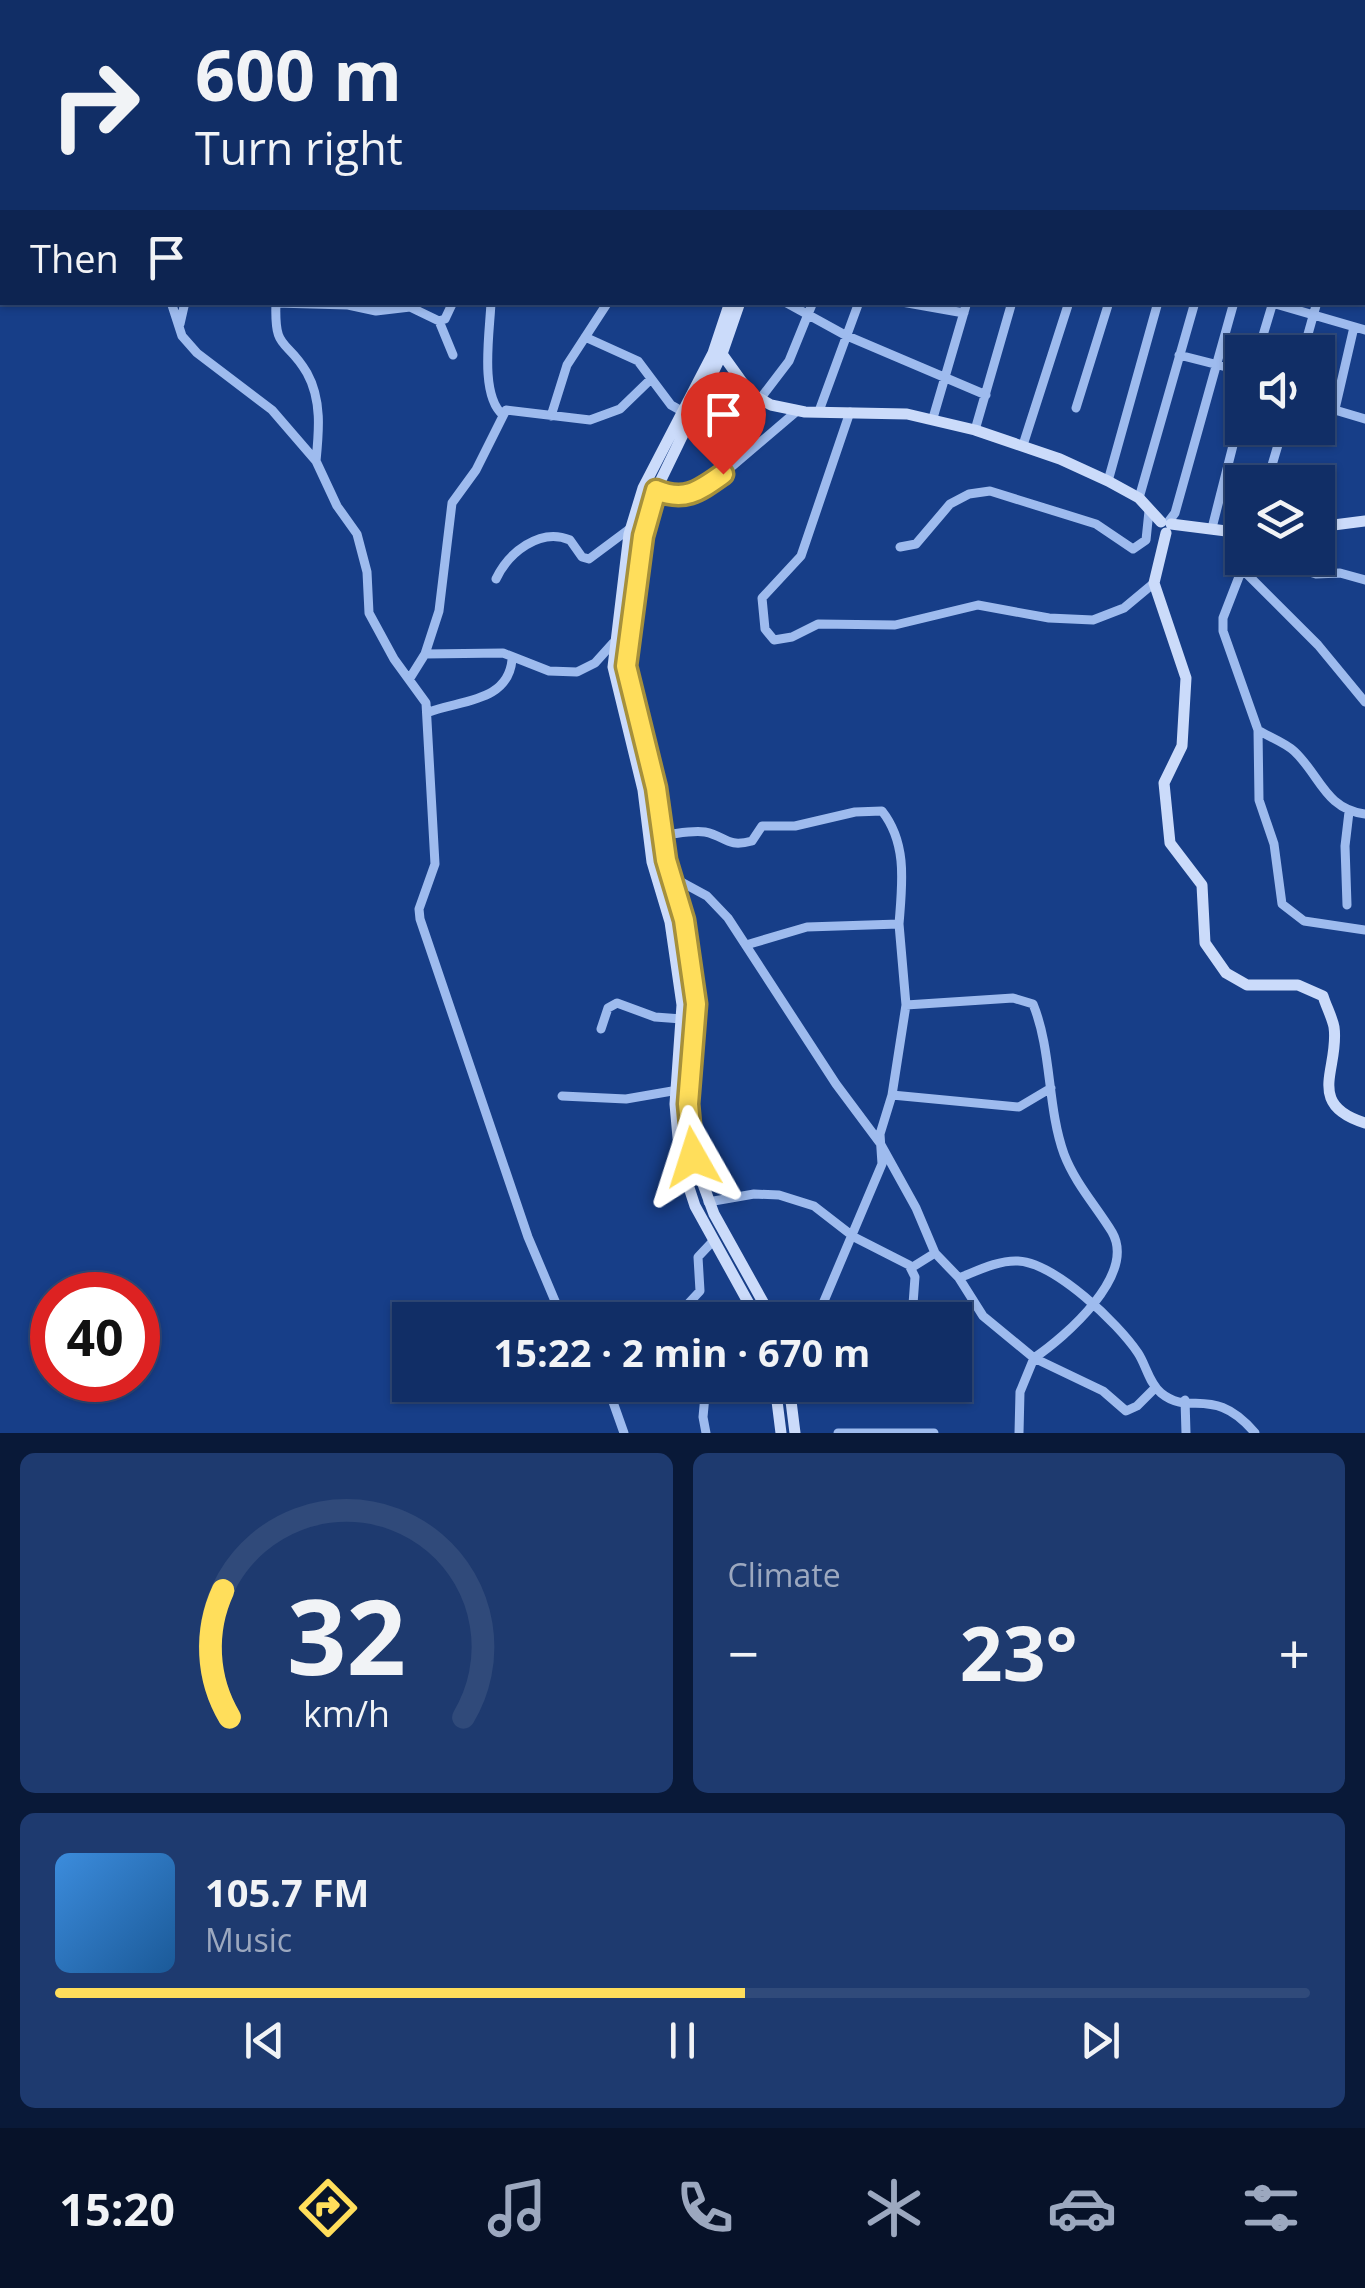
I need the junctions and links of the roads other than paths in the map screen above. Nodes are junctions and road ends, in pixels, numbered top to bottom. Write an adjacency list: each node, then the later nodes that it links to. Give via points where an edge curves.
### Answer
1 (172, 305): 25 (street)
2 (184, 305): 25 (street)
3 (276, 305): 55 (street, via 277,338 315,392)
4 (348, 305): 24 (street, via 376,311 410,307)
5 (452, 305): 24 (street)
6 (491, 305): 47 (street, via 490,390)
7 (606, 305): 31 (street)
8 (729, 305): 46 (street)
9 (739, 305): 33 (street)
10 (857, 305): 28 (street)
11 (934, 305): 22 (street)
12 (1011, 305): 39 (street)
13 (1067, 305): 52 (street)
14 (1109, 305): 41 (street)
15 (1157, 305): 56 (street)
16 (1193, 305): 34 (street)
17 (1233, 305): 35 (street)
18 (1271, 305): 29 (street)
19 (1278, 305): 23 (street)
20 (1316, 305): 23 (street)
21 (811, 308): 28 (street); 40 (street, via 789,360)
22 (965, 308): 37 (street)
23 (1313, 316): 26 (street); 30 (street)
24 (439, 321): 32 (street)
25 (180, 326): 55 (street, via 197,352 272,410)
26 (1354, 327): 27 (street); 42 (street)
27 (1365, 330)
28 (846, 335): 37 (street); 44 (street)
29 (1263, 335)
30 (1308, 335)
31 (585, 337): 38 (street, via 628,354); 48 (street, via 567,364)
32 (453, 354)
33 (722, 354): 40 (street); 46 (street)
34 (1179, 355): 35 (street); 58 (street)
35 (1216, 362): 36 (street); 61 (street)
36 (1225, 365)
37 (946, 376): 39 (street); 49 (street)
38 (651, 379): 46 (street, via 670,405); 48 (street, via 612,413 578,421)
39 (986, 395): 51 (street)
40 (760, 399): 43 (street)
41 (1076, 408)
42 (1335, 410): 50 (street)
43 (797, 411): 44 (street); 57 (street, via 696,492 675,498)
44 (820, 411): 45 (street)
45 (850, 412): 49 (street); 72 (street, via 801,556 762,598 765,629 774,640 818,624 895,625 978,606 1093,620 1124,608)
46 (687, 413): 54 (street)
47 (503, 415): 48 (street, via 519,409); 74 (street, via 452,503 439,610)
48 (551, 416)
49 (933, 418): 51 (street)
50 (1365, 418)
51 (976, 430): 52 (street)
52 (1023, 445): 56 (street)
53 (1233, 445): 64 (street)
54 (664, 459): 57 (street); 63 (street, via 643,488)
55 (316, 460): 76 (street, via 356,534 369,613)
56 (1108, 481): 58 (street)
57 (656, 490): 80 (street, via 627,643 629,684)
58 (1139, 498): 59 (street)
59 (1149, 510): 61 (street); 66 (street, via 1146,540 1133,549 1096,524 1009,494 976,492 950,504 916,544)
60 (1365, 521): 62 (street)
61 (1167, 525): 64 (street); 72 (street)
62 (1335, 525)
63 (632, 527): 70 (street, via 589,559 570,540 548,536 520,548); 73 (street)
64 (1212, 528): 65 (street)
65 (1225, 530)
66 (900, 546)
67 (1335, 572): 71 (street)
68 (1240, 575): 79 (street, via 1223,632)
69 (1248, 575): 78 (street)
70 (496, 579)
71 (1365, 580)
72 (1154, 583): 98 (street, via 1186,678 1182,746 1164,783 1166,825 1170,844 1204,892 1205,943 1226,974 1247,985 1298,985 1323,996 1334,1029 1328,1090 1340,1110)
73 (613, 643): 75 (street, via 577,672); 81 (street)
74 (425, 654): 75 (street, via 496,653); 76 (street)
75 (512, 660): 77 (street, via 505,682 491,694)
76 (410, 678): 77 (street)
77 (425, 702): 106 (street, via 436,864 420,919)
78 (1365, 702)
79 (1258, 730): 82 (street, via 1293,750 1328,797); 88 (street, via 1259,800 1274,844 1282,904 1304,920)
80 (646, 748): 81 (street); 84 (street)
81 (632, 752): 91 (street, via 670,922)
82 (1349, 812): 83 (street); 86 (street)
83 (1365, 814)
84 (663, 835): 85 (street); 87 (street, via 709,832 740,844 752,841 762,826 882,810 903,869)
85 (672, 877): 89 (street, via 707,896); 94 (street, via 696,1004)
86 (1347, 905)
87 (898, 924): 89 (street, via 808,927); 90 (street)
88 (1365, 930)
89 (746, 945): 99 (street)
90 (906, 1005): 93 (street, via 1029,1000); 97 (street)
91 (682, 1019): 92 (street, via 617,1003 608,1008); 95 (street)
92 (601, 1030)
93 (1050, 1088): 97 (street, via 1019,1107); 112 (street, via 1064,1154 1118,1254 1110,1281)
94 (690, 1089): 95 (street); 100 (street, via 693,1157)
95 (676, 1090): 96 (street, via 626,1099); 102 (street, via 680,1160)
96 (562, 1096)
97 (892, 1096): 99 (street)
98 (1365, 1123)
99 (880, 1143): 101 (street, via 882,1164); 103 (street)
100 (708, 1202): 101 (street, via 779,1195 814,1206); 109 (street)
101 (850, 1234): 104 (street); 110 (street)
102 (714, 1240): 107 (street, via 698,1257 700,1291); 108 (street)
103 (934, 1252): 104 (street); 105 (street)
104 (911, 1268): 111 (street)
105 (959, 1278): 112 (street, via 1020,1261); 113 (street, via 984,1316)
106 (555, 1302)
107 (690, 1302)
108 (748, 1302)
109 (763, 1302)
110 (823, 1302)
111 (913, 1302)
112 (1092, 1302): 113 (street, via 1068,1335); 114 (street, via 1131,1344)
113 (1034, 1358): 114 (street, via 1103,1391 1126,1411); 126 (street, via 1020,1392)
114 (1155, 1388): 115 (street)
115 (1184, 1400): 127 (street); 128 (street, via 1231,1408)
116 (613, 1402): 120 (street)
117 (704, 1402): 121 (street)
118 (777, 1402): 122 (street)
119 (791, 1402): 123 (street)
120 (624, 1433)
121 (706, 1433)
122 (781, 1433)
123 (795, 1433)
124 (838, 1433): 125 (street)
125 (934, 1433)
126 (1019, 1433)
127 (1186, 1433)
128 (1255, 1433)

